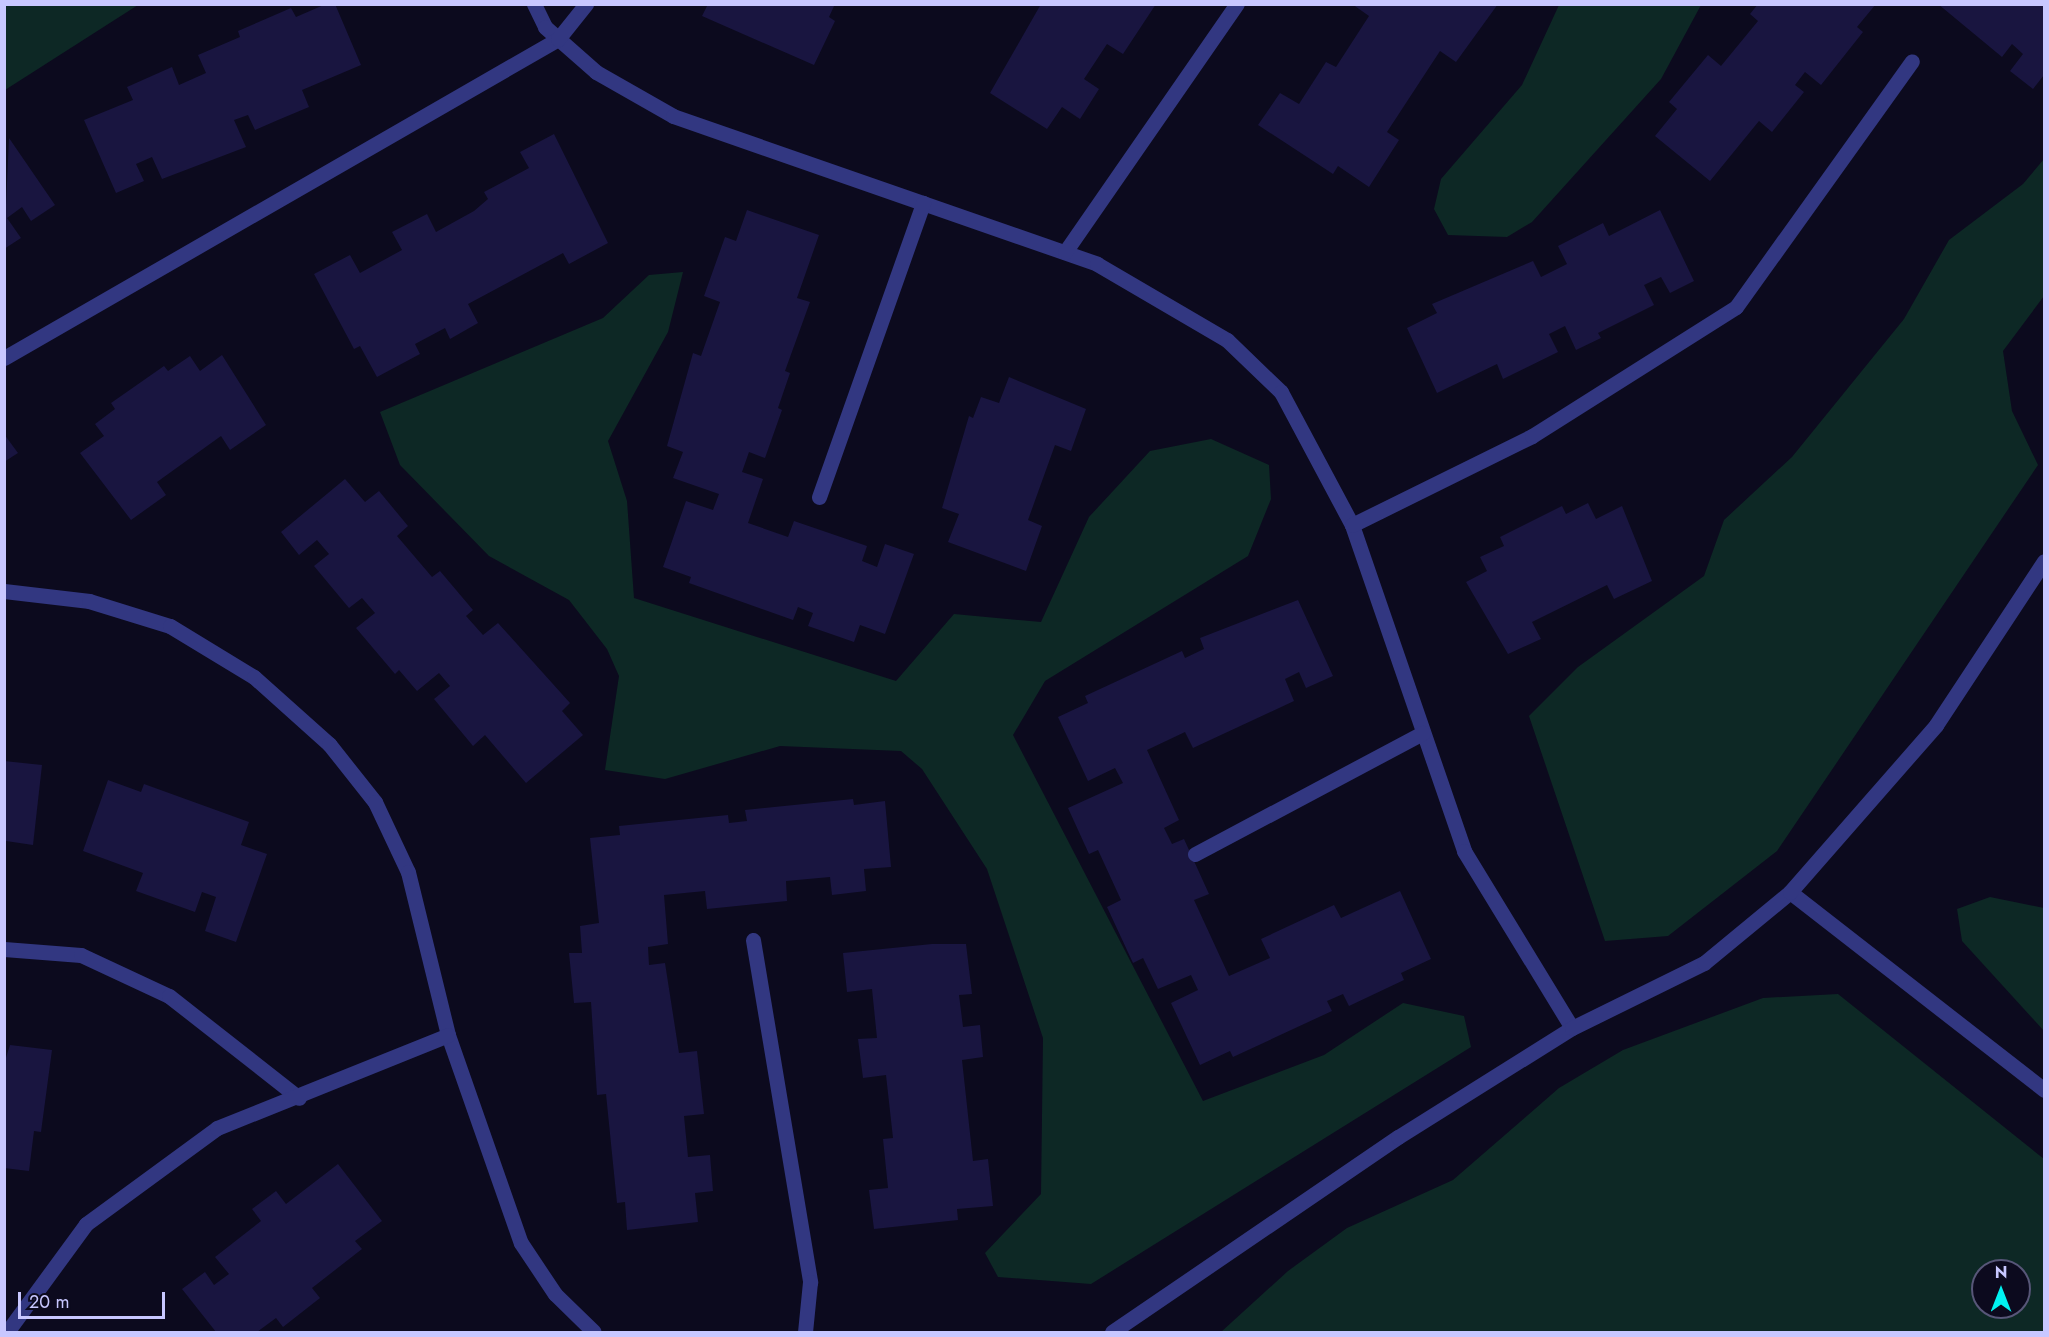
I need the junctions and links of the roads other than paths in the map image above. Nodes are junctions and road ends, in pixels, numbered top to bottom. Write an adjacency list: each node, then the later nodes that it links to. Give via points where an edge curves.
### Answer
1 (534, 4): 4 (street, via 545,27)
2 (586, 4): 4 (street)
3 (1237, 4): 7 (street)
4 (558, 39): 6 (street, via 596,72 673,116); 8 (street)
5 (1912, 61): 10 (street, via 1736,307 1532,436)
6 (923, 203): 7 (street); 9 (street)
7 (1065, 252): 10 (street, via 1097,264 1227,340 1281,392)
8 (4, 358)
9 (819, 497)
10 (1352, 525): 13 (street)
11 (2044, 561): 15 (street, via 1936,725)
12 (4, 591): 19 (street, via 89,601 170,627 254,677 329,744 375,802 408,872)
13 (1423, 733): 14 (street); 18 (street, via 1464,851)
14 (1195, 854)
15 (1790, 892): 18 (street, via 1704,963); 20 (street)
16 (753, 940): 24 (street, via 810,1282)
17 (4, 949): 21 (street, via 81,955 169,996)
18 (1572, 1028): 25 (street, via 1398,1137)
19 (448, 1035): 21 (street); 23 (street, via 521,1243 555,1294)
20 (2044, 1090)
21 (299, 1098): 22 (street, via 217,1128 86,1224)
22 (7, 1332)
23 (594, 1332)
24 (805, 1332)
25 (1112, 1332)

